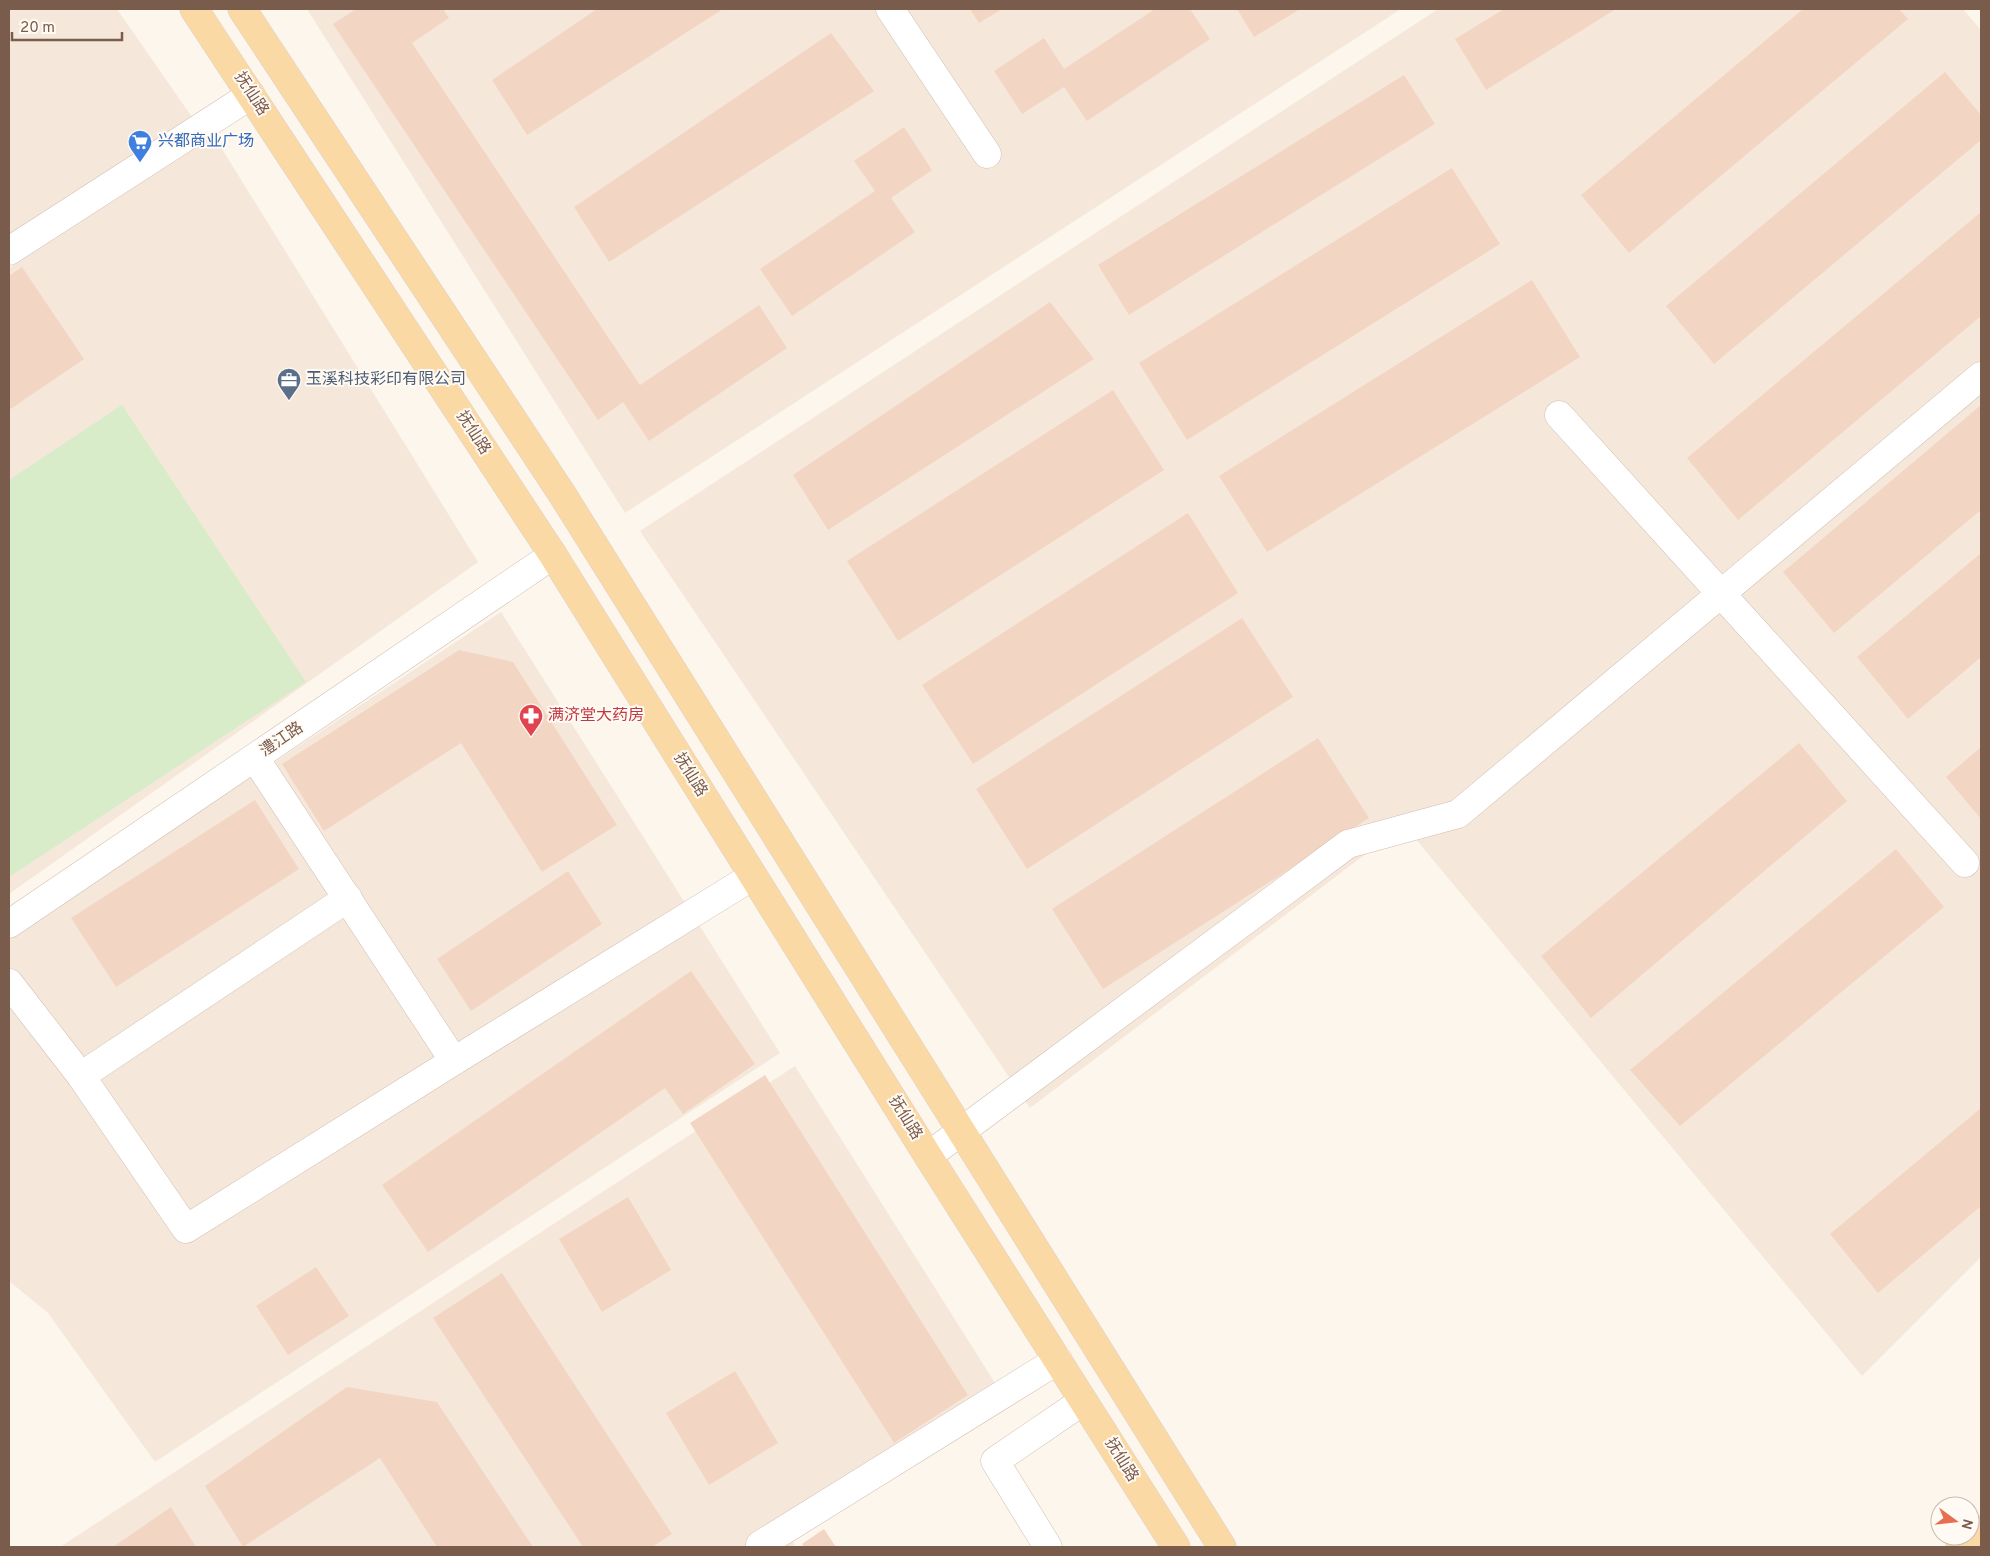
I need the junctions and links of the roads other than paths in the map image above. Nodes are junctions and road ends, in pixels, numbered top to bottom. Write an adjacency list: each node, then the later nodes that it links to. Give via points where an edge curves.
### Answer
1 (194, 9): 4 (main road, 抚仙路)
2 (890, 9): 5 (street)
3 (251, 12): 19 (main road, via 562,494)
4 (251, 95): 6 (street); 9 (main road, 抚仙路)
5 (987, 154)
6 (9, 251)
7 (1981, 376): 10 (street)
8 (1558, 415): 10 (street)
9 (553, 555): 11 (street, 澧江路); 13 (main road, 抚仙路)
10 (1721, 594): 12 (street); 19 (street, via 1458,814 1348,844)
11 (255, 758): 14 (street); 15 (street, 澧江路)
12 (1965, 862)
13 (753, 876): 17 (street); 20 (main road, 抚仙路)
14 (348, 898): 17 (street); 18 (street)
15 (9, 924)
16 (9, 983): 18 (street)
17 (454, 1061): 18 (street, via 186,1230)
18 (81, 1076)
19 (960, 1132): 20 (street); 27 (main road)
20 (928, 1156): 21 (main road, 抚仙路)
21 (1058, 1360): 22 (main road, 抚仙路); 24 (street, via 760,1545)
22 (1084, 1401): 25 (street, via 995,1461); 26 (main road, 抚仙路)
23 (1981, 1530): 28 (main road)
24 (762, 1547)
25 (1048, 1547)
26 (1176, 1547)
27 (1222, 1547)
28 (1960, 1547)

